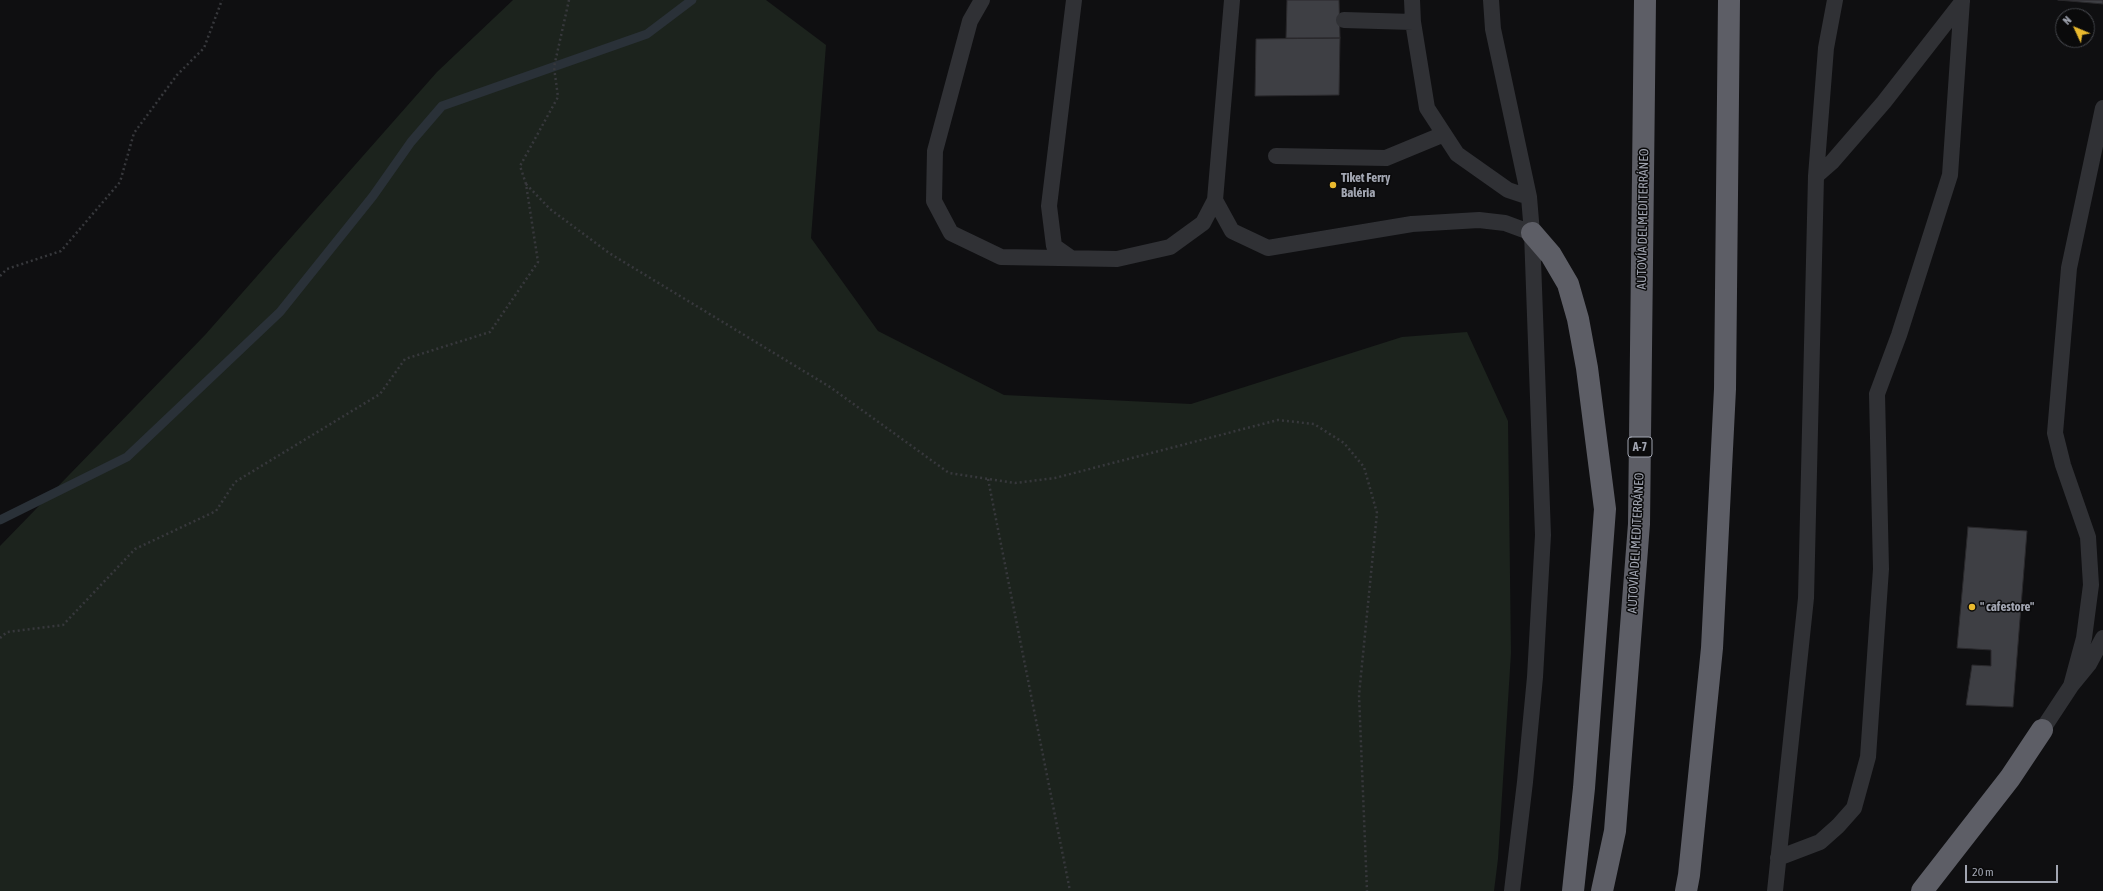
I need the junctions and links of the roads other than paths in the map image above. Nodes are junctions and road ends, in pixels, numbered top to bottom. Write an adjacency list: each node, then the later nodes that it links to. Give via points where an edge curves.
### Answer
1 (982, 0): 19 (lane, via 970,21 934,151 934,201 951,233 1002,257)
2 (1074, 0): 19 (lane, via 1049,206 1054,246)
3 (1232, 0): 17 (lane)
4 (1412, 0): 11 (lane)
5 (1491, 0): 16 (lane, via 1493,29)
6 (1645, 0): 26 (highway, AUTOVÍA DEL MEDITERRÁNEO / A-7, via 1639,524 1615,831)
7 (1729, 0): 27 (highway, via 1725,389 1712,648)
8 (1835, 0): 15 (lane, via 1826,48)
9 (1962, 1): 15 (lane, via 1884,102 1832,162); 23 (lane, via 1950,175 1899,335 1877,394 1881,569 1868,757 1854,808 1838,826 1820,842)
10 (1344, 20): 11 (lane)
11 (1413, 22): 13 (lane, via 1427,108)
12 (2103, 108): 21 (lane, via 2069,268 2055,433 2063,465 2088,537 2091,585 2084,638)
13 (1444, 134): 14 (lane, via 1386,158); 16 (lane, via 1458,154 1508,190)
14 (1276, 156)
15 (1816, 176): 23 (lane, via 1806,598)
16 (1529, 197): 18 (lane)
17 (1215, 200): 18 (lane, via 1232,231 1268,248 1412,224 1479,220 1505,223); 19 (lane, via 1203,223 1170,247 1117,259)
18 (1532, 233): 24 (lane, via 1543,535 1535,677); 25 (highway, via 1551,255 1568,284 1578,319 1605,509 1584,788)
19 (1071, 258)
20 (2103, 638): 21 (lane, via 2089,664)
21 (2071, 686): 22 (lane)
22 (2042, 730): 29 (highway, via 2010,778)
23 (1778, 858): 28 (lane)
24 (1512, 891)
25 (1573, 891)
26 (1602, 891)
27 (1686, 891)
28 (1775, 891)
29 (1922, 891)

